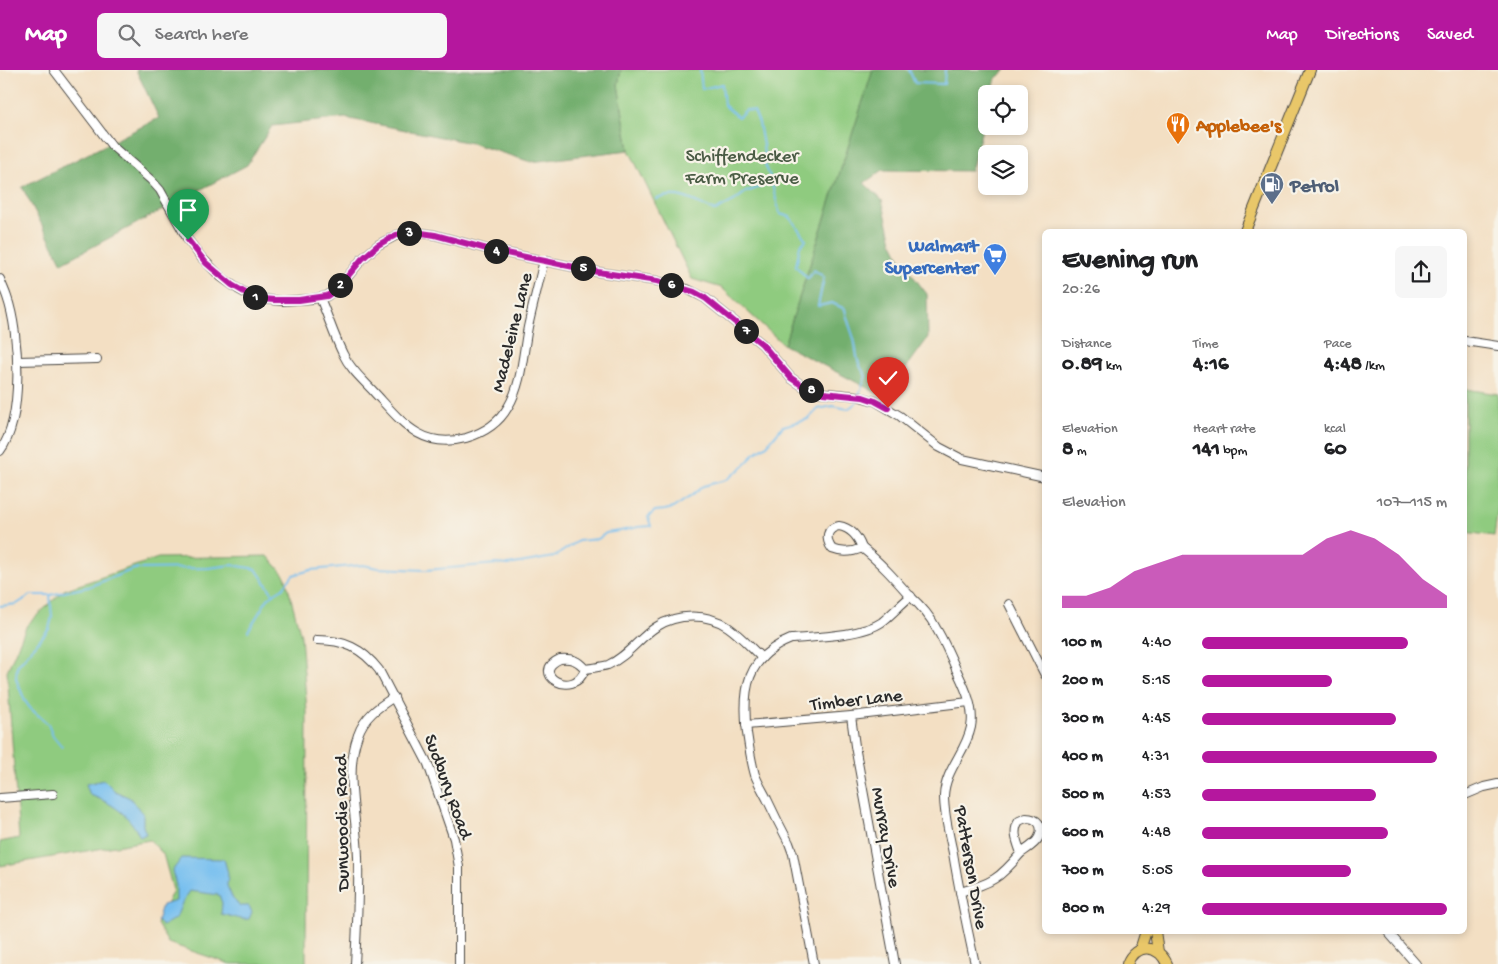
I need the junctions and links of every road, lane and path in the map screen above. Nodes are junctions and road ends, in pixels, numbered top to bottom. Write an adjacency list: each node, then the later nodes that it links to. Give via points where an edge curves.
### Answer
1 (54, 70): 6 (street, via 112,146 156,185 192,246 216,273 242,291 262,299)
2 (1310, 70): 3 (main road)
3 (1246, 229)
4 (544, 260): 6 (street, via 421,232 405,233 373,249 337,289); 6 (street, Madeleine Lane, via 514,394 507,409 487,429 457,440 427,438 403,423 351,368); 12 (street, via 657,281 694,292 757,339 791,378 803,386 817,392 875,401 939,447 962,459)
5 (0, 279): 10 (street, via 8,298)
6 (320, 298)
7 (1467, 341): 8 (street)
8 (1498, 346)
9 (97, 359): 10 (street)
10 (18, 361): 11 (street, via 12,428)
11 (0, 451)
12 (1042, 476)
13 (862, 548): 13 (street, Patterson Drive, via 854,552 832,549 827,539 830,529 834,526 849,529); 14 (street, Patterson Drive)
14 (911, 596): 17 (street, via 871,627 791,639 774,647); 21 (street, Patterson Drive, via 936,626)
15 (1009, 604): 19 (street)
16 (317, 640): 20 (street, Sudbury Road, via 341,642 363,653 379,670)
17 (762, 658): 18 (street, via 727,626 688,616 656,627 608,665); 23 (street, via 747,682)
18 (586, 669): 18 (street, via 580,679 564,684 554,680 548,670 555,661 565,659 577,661)
19 (1042, 670)
20 (394, 697): 36 (street, Dunwoodie Road, via 369,715 354,747 353,795 358,857); 37 (street, Sudbury Road, via 428,764 454,839 459,867)
21 (970, 702): 22 (street, Timber Lane); 29 (street, Patterson Drive, via 972,715 968,740 949,772 944,795)
22 (851, 716): 23 (street, Timber Lane); 39 (street, Murray Drive)
23 (746, 725): 38 (street, via 755,775 793,854)
24 (1498, 784): 26 (street)
25 (53, 794): 27 (street)
26 (1467, 794)
27 (0, 798)
28 (1021, 853): 28 (street, via 1040,836 1039,824 1034,818 1022,819 1017,824 1015,833); 29 (street, via 999,877)
29 (960, 892): 40 (street, Patterson Drive)
30 (1145, 934): 33 (main road)
31 (1155, 934): 34 (main road)
32 (1390, 934): 43 (street)
33 (1140, 950): 34 (main road); 35 (main road)
34 (1158, 952): 42 (main road)
35 (1128, 961): 41 (main road)
36 (355, 964)
37 (459, 964)
38 (814, 964)
39 (894, 964)
40 (975, 964)
41 (1116, 964)
42 (1167, 964)
43 (1416, 964)

